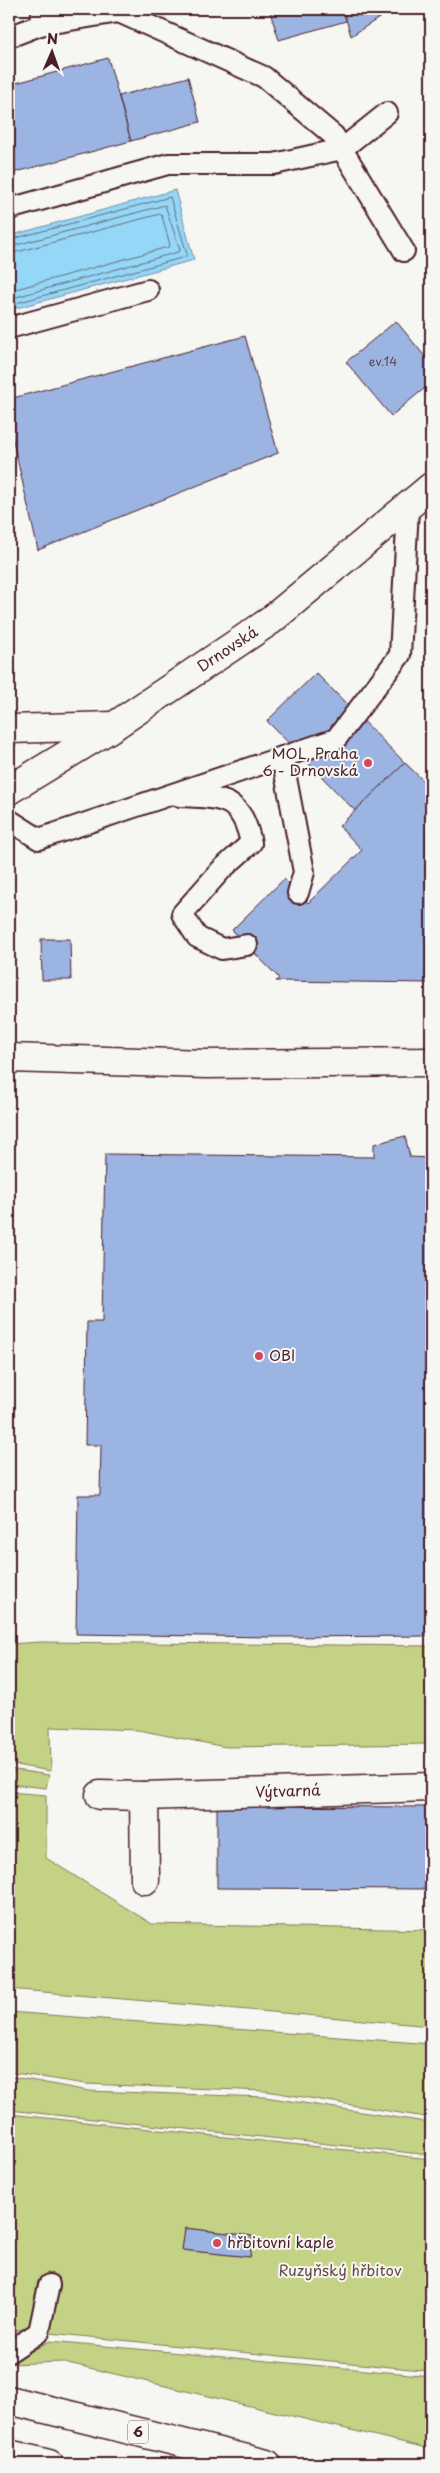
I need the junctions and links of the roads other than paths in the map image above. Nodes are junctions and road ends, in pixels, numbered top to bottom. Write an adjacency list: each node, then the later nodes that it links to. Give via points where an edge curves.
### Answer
1 (42, 17): 2 (lane); 4 (lane, via 119,12 264,77 334,136)
2 (9, 37)
3 (387, 113): 4 (lane)
4 (342, 149): 5 (lane, via 274,164 168,164); 6 (lane)
5 (9, 209)
6 (404, 251)
7 (148, 290): 8 (lane)
8 (9, 328)
9 (431, 487): 10 (street, Drnovská)
10 (408, 509): 11 (street, Drnovská, via 270,621); 13 (lane, via 400,654 336,739)
11 (114, 726): 12 (street); 14 (street, Drnovská)
12 (9, 729)
13 (282, 757): 15 (lane); 17 (lane, via 304,872)
14 (9, 790)
15 (167, 796): 16 (lane, via 39,839); 18 (lane, via 230,802 247,826 251,843 221,870 182,914 197,937 222,949)
16 (9, 820)
17 (298, 893)
18 (247, 945)
19 (9, 1058): 20 (street, via 206,1064)
20 (431, 1062)
21 (431, 1786): 23 (street, Výtvarná)
22 (100, 1795): 23 (street, Výtvarná)
23 (144, 1796): 24 (street)
24 (145, 1880)
25 (49, 2285): 26 (lane, via 39,2332)
26 (9, 2352)
27 (9, 2400): 30 (street, 6)
28 (9, 2454): 29 (street)
29 (50, 2464)
30 (267, 2464)

